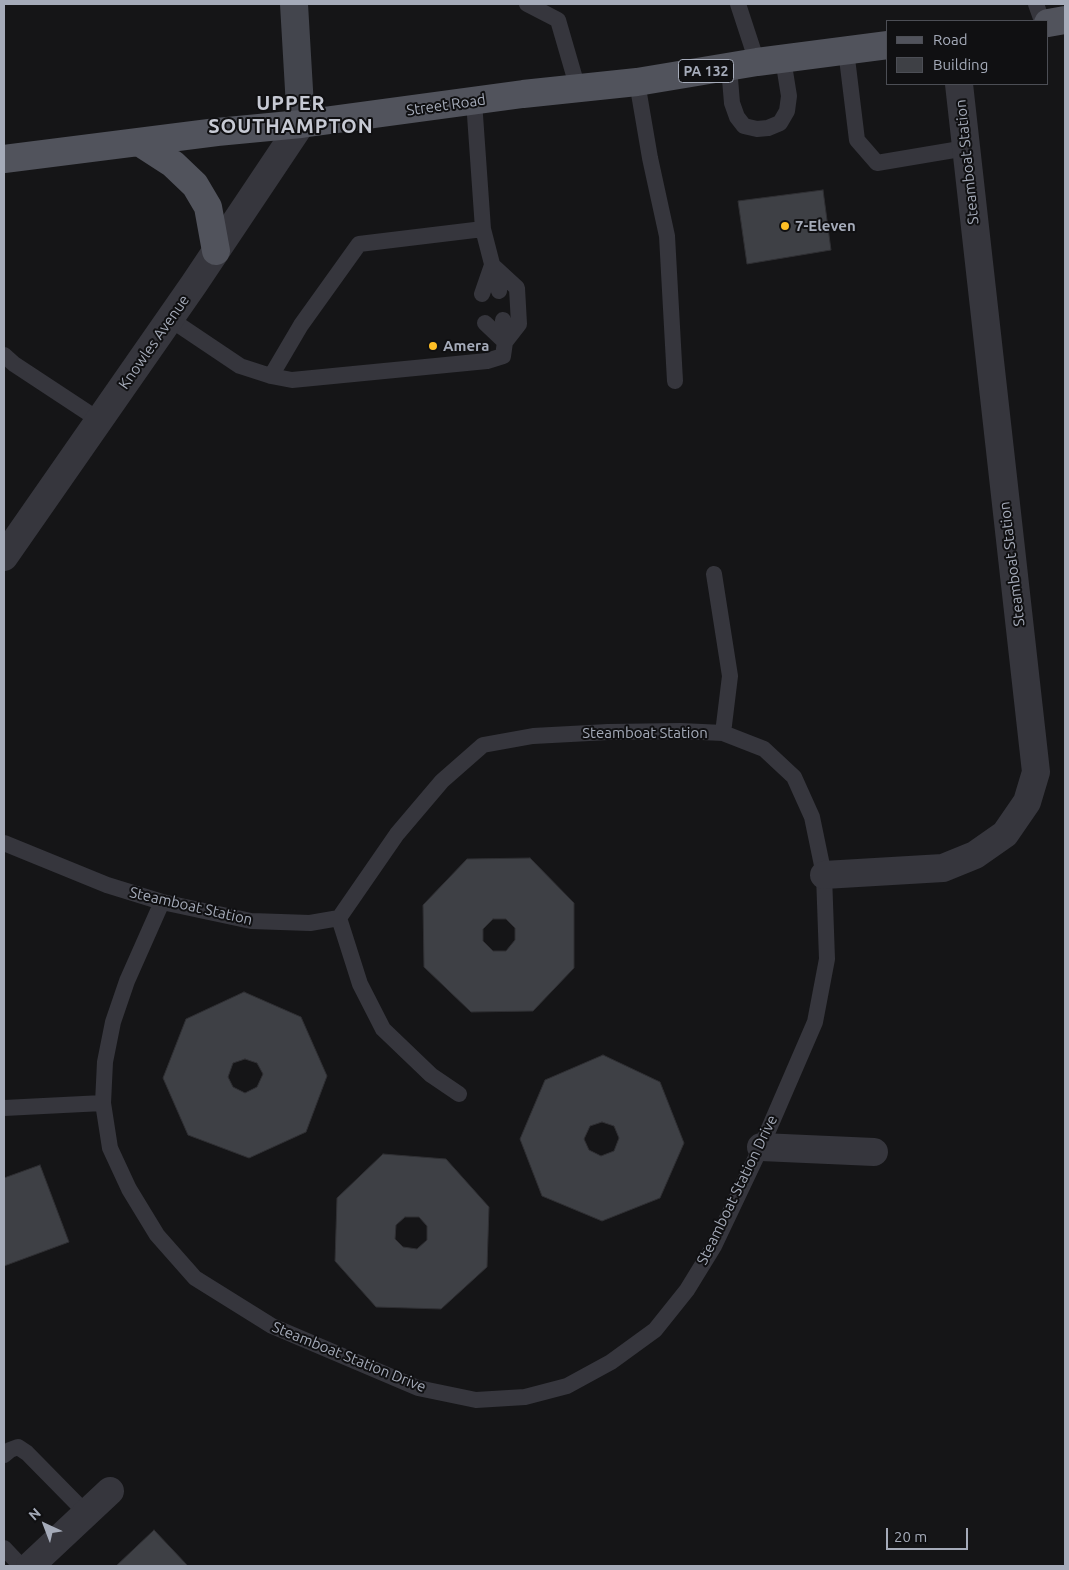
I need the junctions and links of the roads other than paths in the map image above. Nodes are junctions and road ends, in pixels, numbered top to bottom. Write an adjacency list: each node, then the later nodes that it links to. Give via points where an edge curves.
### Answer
1 (294, 4): 16 (street)
2 (527, 4): 14 (lane, via 558,20)
3 (738, 4): 10 (lane)
4 (1036, 4): 5 (lane)
5 (1042, 20)
6 (1065, 20): 7 (main road)
7 (1049, 23)
8 (886, 45): 9 (main road, Street Road / PA 132)
9 (846, 50): 10 (main road, Street Road / PA 132); 18 (lane, via 856,140 877,163)
10 (770, 61): 11 (main road, Street Road / PA 132); 11 (lane, via 789,96 787,111 780,123 768,128 744,126 737,118)
11 (729, 67): 12 (main road, Street Road / PA 132)
12 (638, 82): 14 (main road, Street Road / PA 132); 31 (lane, via 667,236)
13 (958, 85): 18 (street, Steamboat Station)
14 (578, 89): 15 (main road, Street Road / PA 132)
15 (474, 101): 16 (main road, Street Road / PA 132); 20 (lane)
16 (301, 124): 17 (main road, Street Road / PA 132); 21 (street, Knowles Avenue)
17 (140, 142): 19 (main road, Street Road / PA 132); 21 (main road, via 173,164 195,185 208,207)
18 (966, 148): 37 (street, Steamboat Station, via 1036,772 1027,802 1005,834 975,855 943,868)
19 (4, 158)
20 (483, 229): 22 (lane); 30 (lane, via 359,244 301,325)
21 (216, 251): 25 (street, Knowles Avenue)
22 (492, 264): 23 (lane); 24 (lane); 28 (lane, via 516,288 519,324)
23 (500, 291)
24 (482, 294)
25 (170, 319): 30 (lane, via 240,366); 32 (street, Knowles Avenue)
26 (502, 320): 28 (lane)
27 (485, 323): 28 (lane)
28 (505, 342): 30 (lane, via 503,356 487,361 292,380)
29 (4, 355): 32 (lane)
30 (271, 376)
31 (675, 381)
32 (100, 420): 33 (street, Knowles Avenue)
33 (4, 557)
34 (714, 574): 35 (lane, via 730,676)
35 (723, 733): 37 (lane, Steamboat Station, via 764,749 794,777 812,817); 39 (lane, Steamboat Station, via 608,732 533,736 483,745 442,781 397,834)
36 (4, 843): 38 (lane, Steamboat Station, via 108,885)
37 (824, 875): 43 (lane, Steamboat Station Drive, via 827,959 815,1022)
38 (162, 902): 39 (lane, Steamboat Station, via 251,922 310,923); 41 (lane, Steamboat Station Drive, via 127,981 113,1022 105,1062)
39 (340, 918): 40 (lane, via 360,984 383,1029 431,1074)
40 (459, 1094)
41 (103, 1103): 42 (lane); 43 (lane, Steamboat Station Drive, via 110,1148 129,1189 158,1235 195,1278 272,1326 418,1388 476,1400 525,1397 567,1386 611,1362 655,1330 687,1290 714,1246)
42 (4, 1108)
43 (761, 1147): 44 (street)
44 (874, 1152)
45 (4, 1455): 47 (lane, via 18,1447 27,1453)
46 (110, 1490): 47 (street)
47 (86, 1513): 50 (street)
48 (4, 1548): 49 (lane)
49 (21, 1566)
50 (30, 1566)

